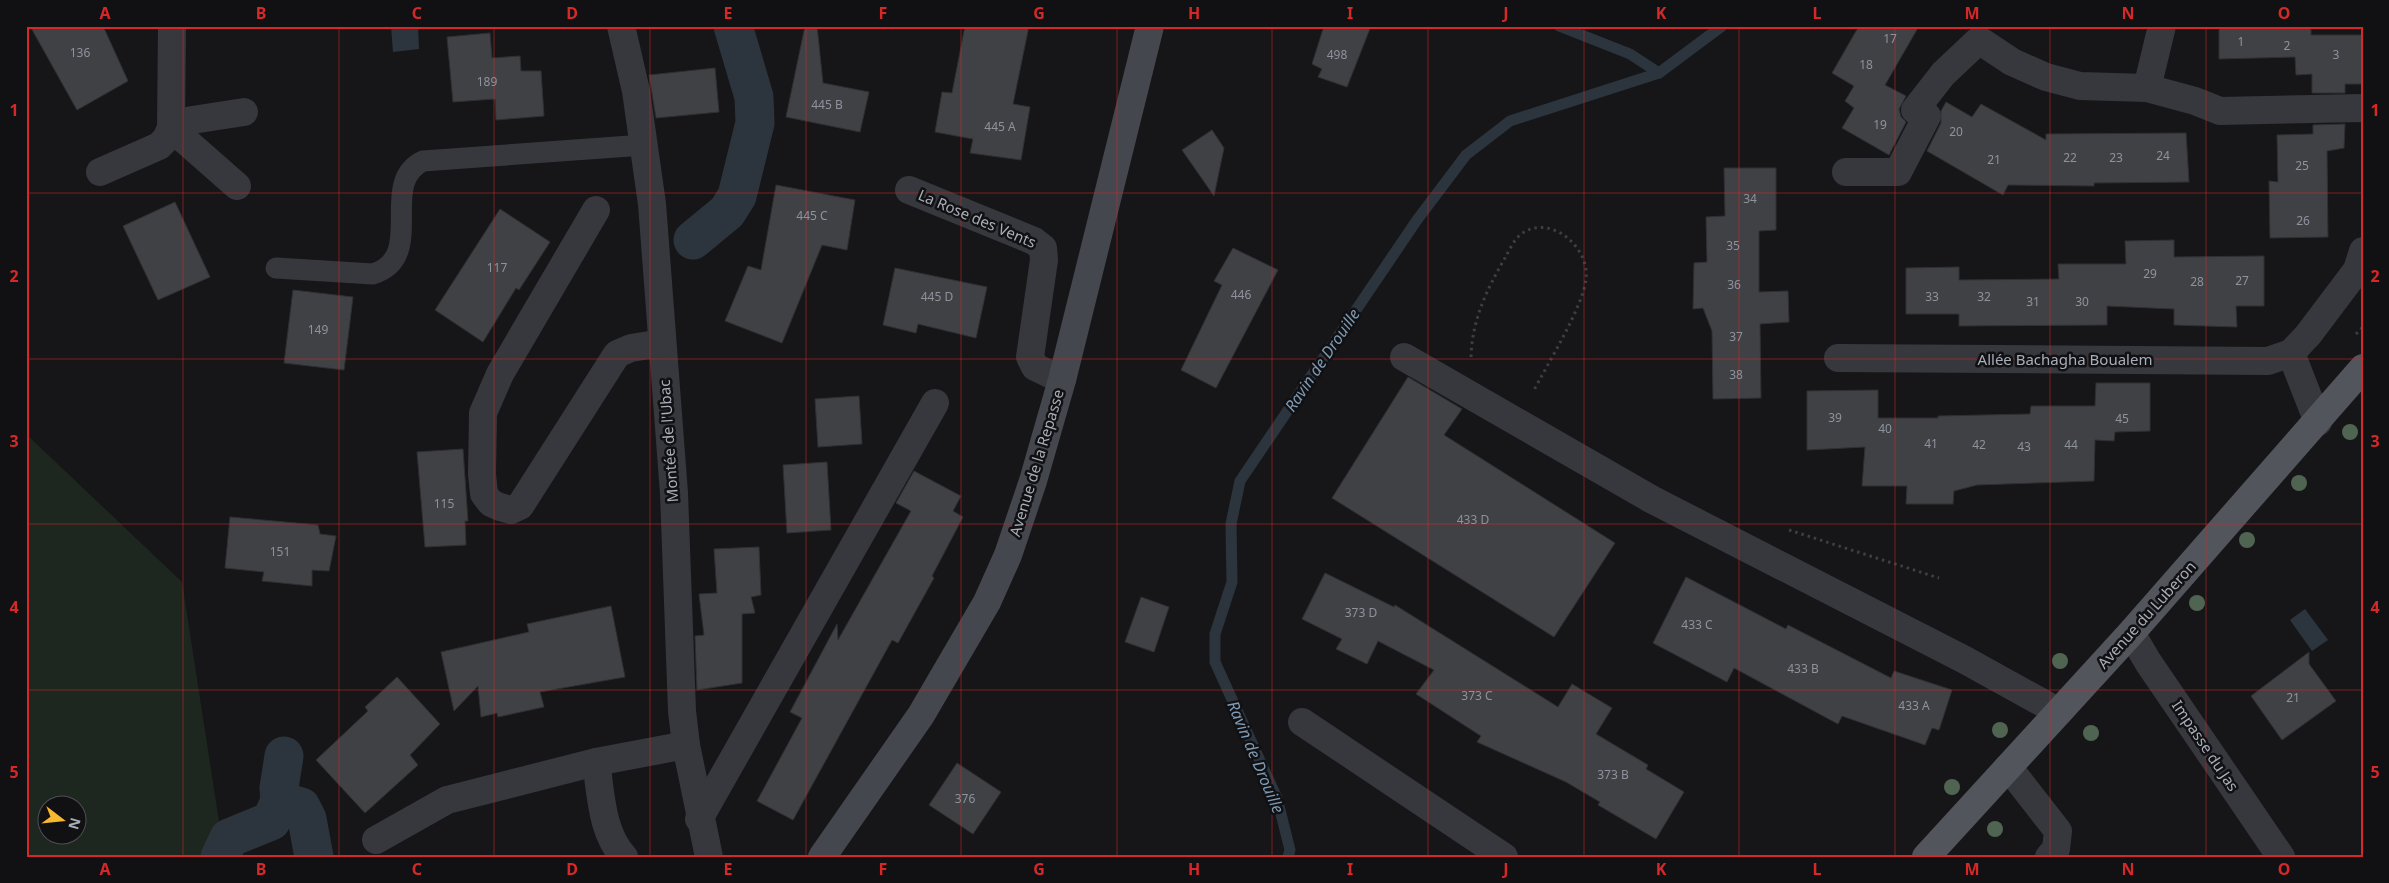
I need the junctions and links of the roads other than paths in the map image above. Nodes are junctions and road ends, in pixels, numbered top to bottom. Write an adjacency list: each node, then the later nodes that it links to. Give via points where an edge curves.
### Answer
1 (172, 26): 9 (street)
2 (621, 26): 10 (street, Montée de l'Ubac)
3 (2162, 26): 6 (street)
4 (1146, 31): 23 (street, Avenue de la Repasse)
5 (1982, 33): 6 (street, via 2012,62 2052,79 2080,86); 12 (street, via 1943,74 1916,110 1927,116 1898,172)
6 (2147, 88): 7 (street, via 2229,112)
7 (2363, 108)
8 (244, 112): 9 (street, via 173,123)
9 (171, 128): 11 (street, via 159,146); 13 (street)
10 (644, 145): 17 (lane, via 423,161 410,170 406,178 400,244 395,259 385,269 373,274); 18 (street, Montée de l'Ubac, via 652,204)
11 (100, 172)
12 (1846, 172)
13 (238, 186)
14 (909, 190): 23 (street, La Rose des Vents, via 1034,240 1043,248 1030,356 1035,367)
15 (596, 210): 18 (street, via 500,374 486,406 482,465 486,498 508,510 520,506 613,359 621,351)
16 (2361, 266): 19 (street, Allée Bachagha Boualem)
17 (276, 268)
18 (662, 343): 29 (street, Montée de l'Ubac, via 674,493)
19 (2291, 353): 21 (street, Allée Bachagha Boualem, via 2268,361 2249,362); 25 (street)
20 (1404, 357): 27 (street, via 1683,516 1965,660)
21 (1838, 358)
22 (2363, 368): 25 (main road, Avenue du Luberon)
23 (1062, 380): 36 (street, Avenue de la Repasse, via 1011,548 987,602 921,715)
24 (935, 403): 32 (street)
25 (2318, 422): 26 (main road, Avenue du Luberon)
26 (2131, 633): 27 (main road, Avenue du Luberon); 40 (street, Impasse du Jas)
27 (2059, 712): 31 (main road, Avenue du Luberon)
28 (1302, 722): 37 (street)
29 (686, 745): 30 (street); 32 (street, Montée de l'Ubac)
30 (596, 762): 33 (street, via 447,800); 34 (street, via 608,832)
31 (2008, 767): 38 (main road, Avenue du Luberon); 39 (street, via 2058,831 2056,849)
32 (699, 819): 35 (street, Montée de l'Ubac)
33 (376, 840)
34 (624, 857)
35 (709, 857)
36 (822, 857)
37 (1504, 857)
38 (1926, 857)
39 (2049, 857)
40 (2281, 857)

